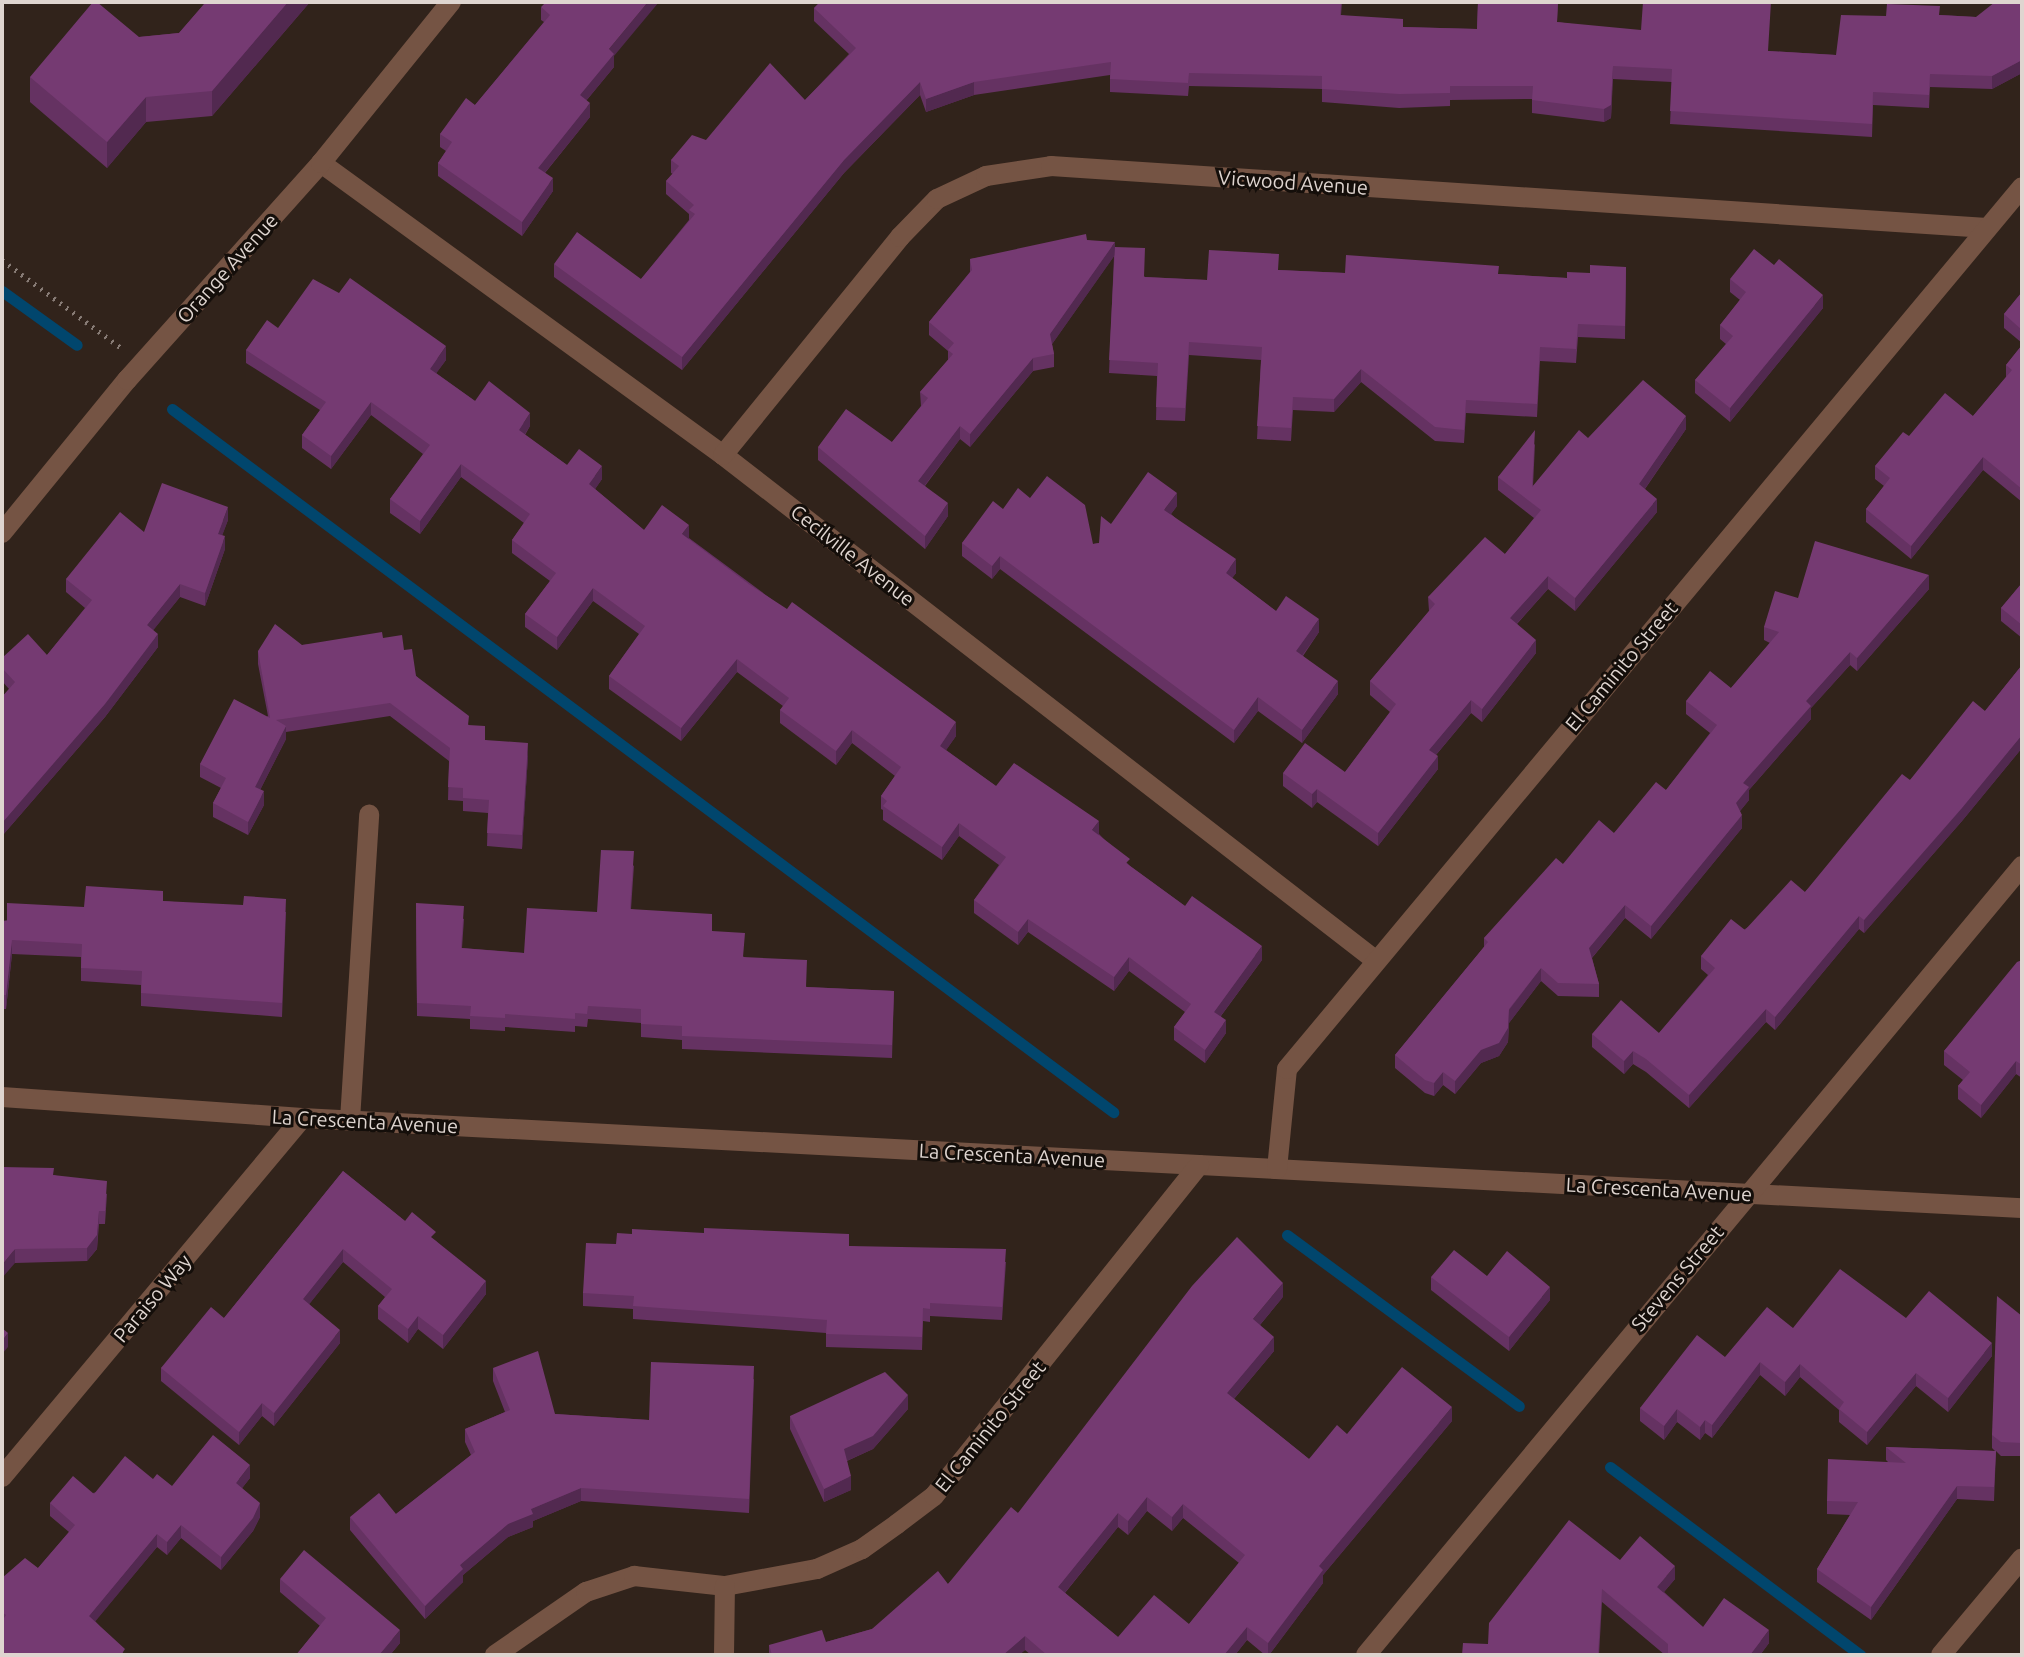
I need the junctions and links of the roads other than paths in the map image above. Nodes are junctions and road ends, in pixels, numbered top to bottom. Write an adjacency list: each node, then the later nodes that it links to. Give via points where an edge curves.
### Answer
1 (451, 2): 2 (street, Orange Avenue)
2 (321, 163): 5 (street, Cecilville Avenue); 6 (street, Orange Avenue, via 142,363)
3 (2022, 187): 4 (street, El Caminito Street)
4 (1987, 228): 5 (street, Vicwood Avenue, via 1051,166 986,176 937,199 900,237); 9 (street, El Caminito Street)
5 (723, 455): 9 (street, Cecilville Avenue)
6 (2, 533)
7 (369, 815): 12 (street)
8 (2022, 866): 15 (street, Stevens Street)
9 (1375, 960): 14 (street, El Caminito Street, via 1287,1069)
10 (2, 1097): 11 (street, La Crescenta Avenue)
11 (302, 1118): 12 (street, La Crescenta Avenue); 17 (street, Paraiso Way)
12 (350, 1120): 13 (street, La Crescenta Avenue)
13 (1199, 1165): 14 (street, La Crescenta Avenue); 19 (street, El Caminito Street, via 934,1496 862,1549 828,1564)
14 (1277, 1169): 15 (street, La Crescenta Avenue)
15 (1748, 1193): 16 (street, La Crescenta Avenue); 22 (street, Stevens Street)
16 (2022, 1208)
17 (2, 1477)
18 (2022, 1558): 23 (street)
19 (725, 1586): 20 (street, El Caminito Street, via 634,1576 586,1592); 21 (street)
20 (495, 1655)
21 (724, 1655)
22 (1366, 1655)
23 (1941, 1655)

